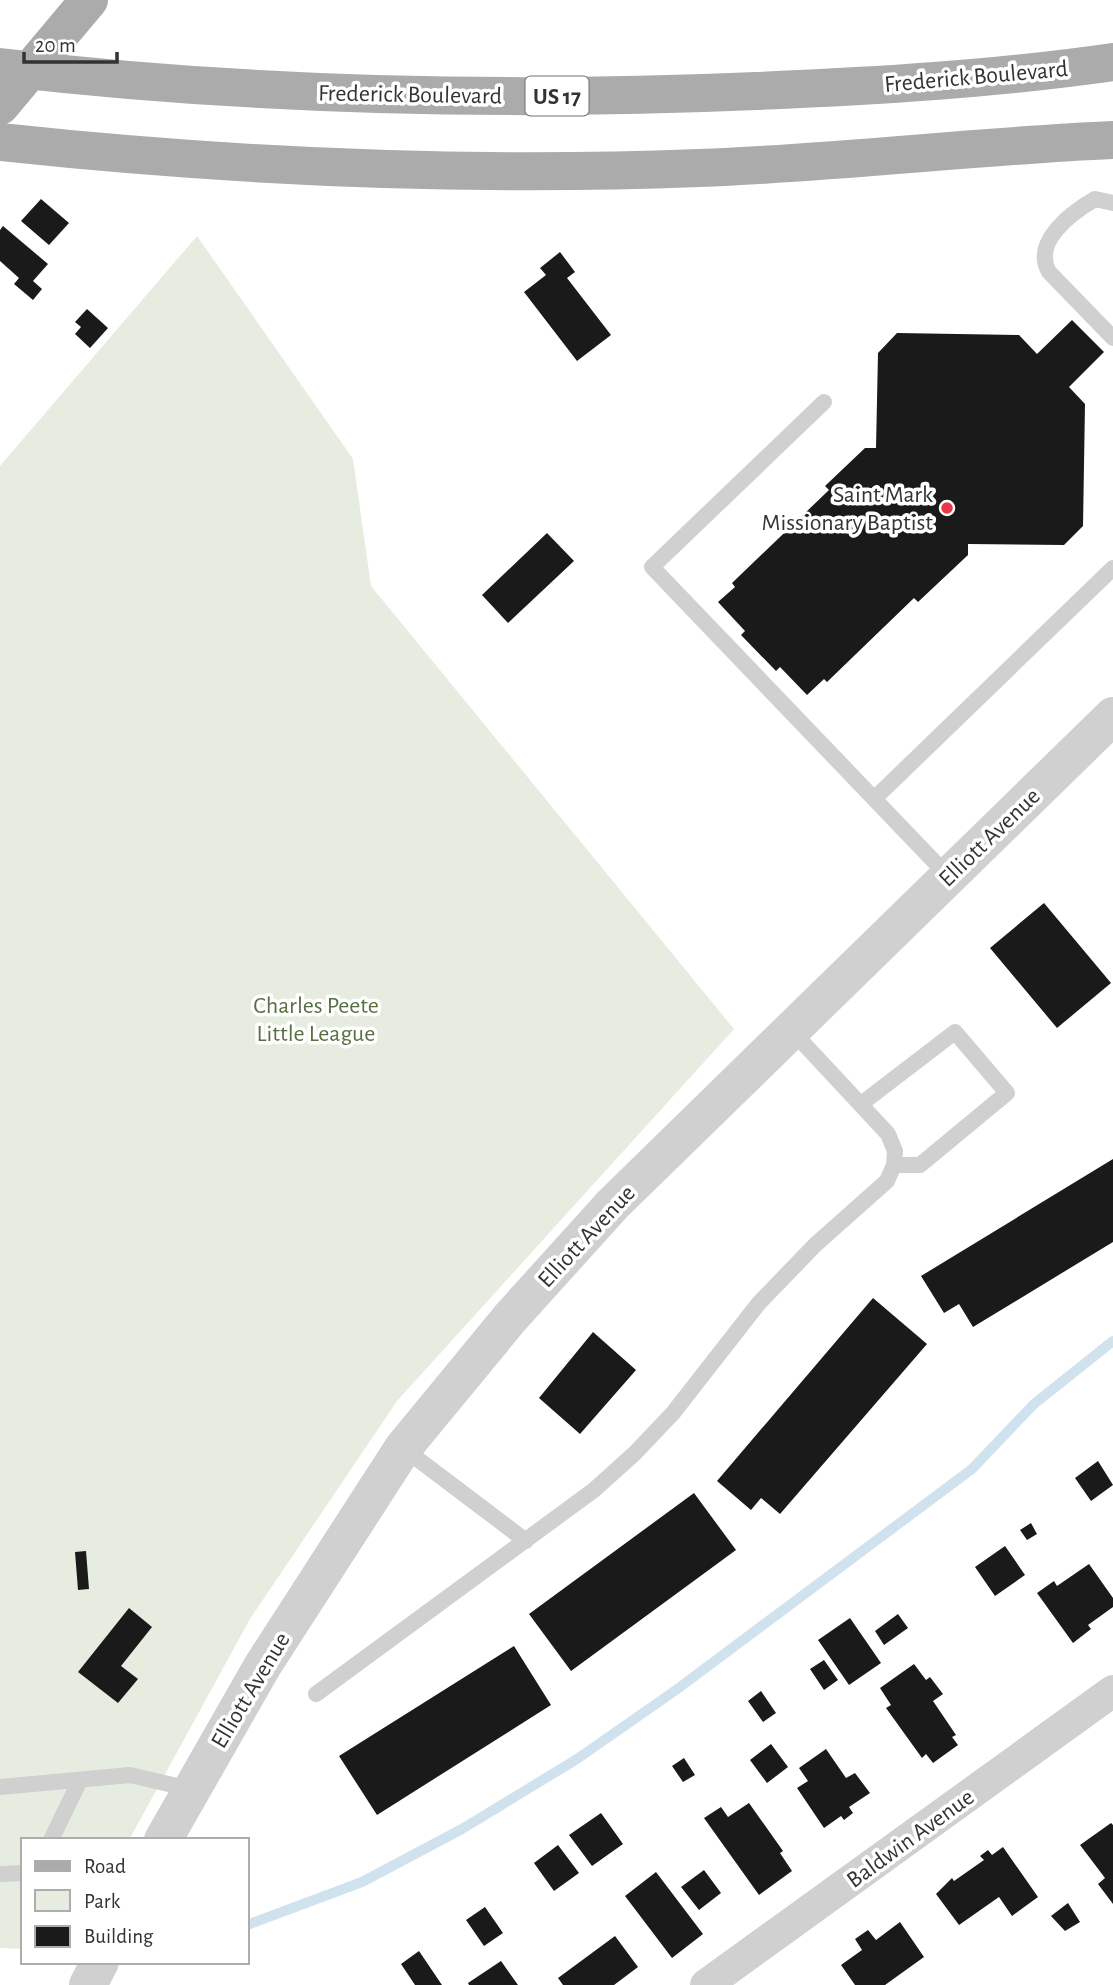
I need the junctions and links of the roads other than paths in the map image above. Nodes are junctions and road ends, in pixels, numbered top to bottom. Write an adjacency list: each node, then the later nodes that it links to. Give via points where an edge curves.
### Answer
1 (89, 0): 3 (main road)
2 (1113, 62): 3 (main road, Frederick Boulevard / US 17, via 885,85 673,95 495,96 264,89)
3 (15, 69): 4 (main road)
4 (0, 106)
5 (1113, 140): 6 (main road, via 698,168 462,171 132,155)
6 (0, 142)
7 (1113, 203): 8 (lane, via 1095,199 1084,205 1043,249 1049,272)
8 (1113, 338)
9 (824, 402): 12 (lane, via 652,567)
10 (1113, 568): 12 (lane)
11 (1113, 716): 13 (street, Elliott Avenue)
12 (875, 798): 13 (lane)
13 (949, 877): 14 (street, Elliott Avenue)
14 (792, 1031): 15 (lane); 17 (street, Elliott Avenue, via 613,1204 510,1318)
15 (861, 1104): 16 (lane, via 888,1133 895,1151); 16 (lane, via 955,1032 1007,1093 920,1165)
16 (894, 1165): 18 (lane, via 880,1189 815,1245 759,1303 673,1413 635,1453)
17 (404, 1448): 18 (lane); 25 (street, Elliott Avenue, via 263,1665)
18 (526, 1541): 20 (lane)
19 (1113, 1690): 22 (street, Baldwin Avenue)
20 (316, 1694)
21 (1113, 1715): 22 (street, via 1099,1712)
22 (1079, 1717): 32 (street, Baldwin Avenue)
23 (80, 1780): 24 (lane); 25 (lane, via 130,1775); 26 (lane)
24 (0, 1787)
25 (190, 1789): 27 (street, Elliott Avenue)
26 (52, 1838)
27 (164, 1838)
28 (21, 1873): 29 (lane)
29 (0, 1874)
30 (99, 1964): 31 (street)
31 (88, 1985)
32 (706, 1985)

